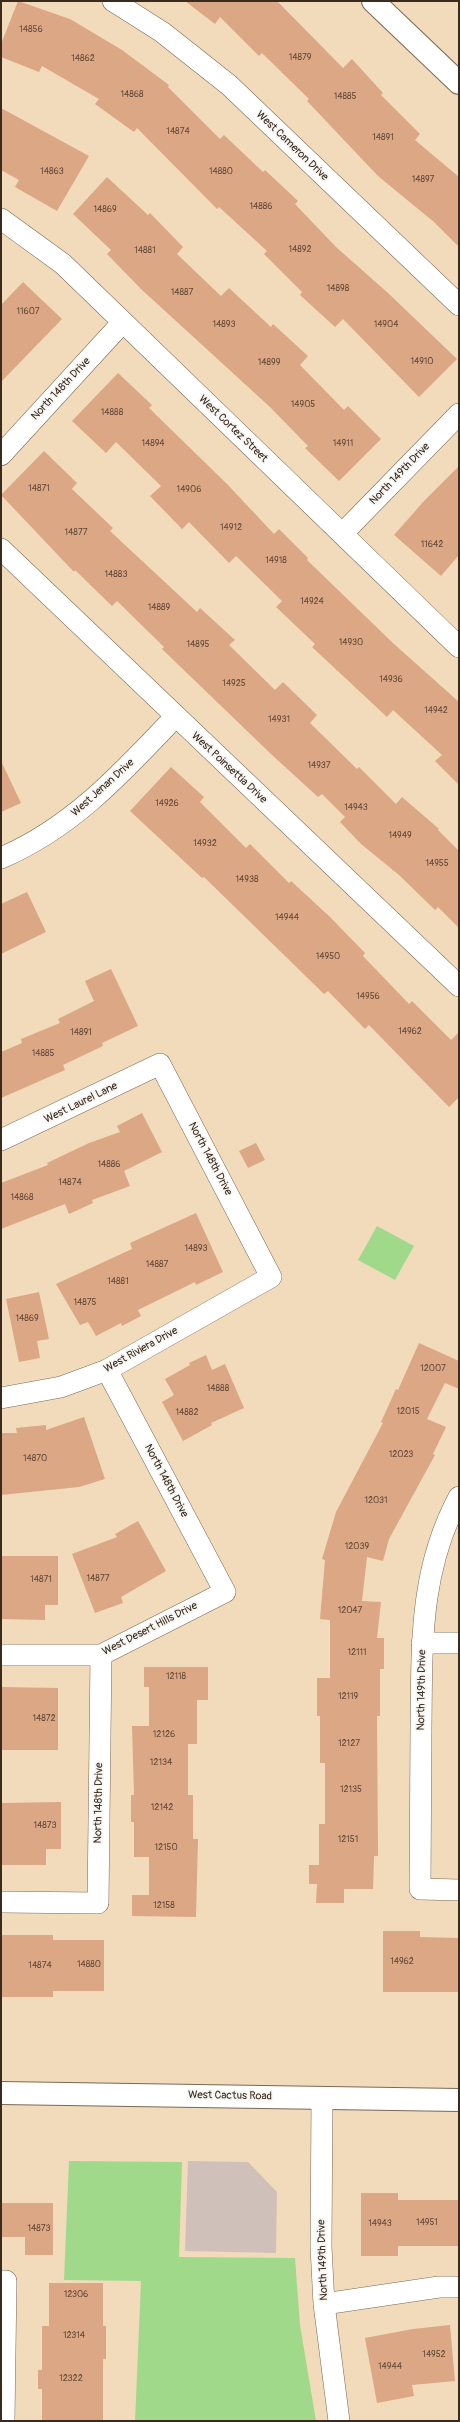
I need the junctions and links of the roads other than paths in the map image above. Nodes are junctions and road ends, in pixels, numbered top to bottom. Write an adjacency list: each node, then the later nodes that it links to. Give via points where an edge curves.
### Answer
1 (114, 1): 5 (street, West Cameron Drive, via 162,32 229,85)
2 (373, 1): 3 (main road)
3 (459, 83)
4 (1, 219): 6 (street, West Cortez Street, via 63,264)
5 (459, 305)
6 (122, 323): 8 (street, North 148th Drive); 9 (street, West Cortez Street)
7 (459, 414): 9 (street, North 149th Drive)
8 (1, 455)
9 (342, 534): 11 (street, West Cortez Street)
10 (1, 549): 12 (street, West Poinsettia Drive)
11 (459, 647)
12 (175, 717): 13 (street, West Jenan Drive, via 118,777 76,814 22,849); 14 (street, West Poinsettia Drive)
13 (1, 858)
14 (459, 986)
15 (160, 1064): 16 (street, West Laurel Lane); 17 (street, North 148th Drive)
16 (1, 1140)
17 (271, 1277): 18 (street, West Riviera Drive)
18 (108, 1370): 19 (street, West Riviera Drive, via 62,1387); 21 (street, North 148th Drive)
19 (1, 1398)
20 (459, 1497): 22 (street, North 149th Drive, via 436,1553 426,1588)
21 (225, 1592): 25 (street, West Desert Hills Drive)
22 (422, 1643): 23 (street); 26 (street, North 149th Drive, via 420,1889)
23 (459, 1643)
24 (1, 1654): 25 (street, West Desert Hills Drive)
25 (101, 1655): 27 (street, North 148th Drive, via 98,1904)
26 (459, 1890)
27 (1, 1902)
28 (1, 2093): 29 (main road, West Cactus Road)
29 (322, 2098): 30 (main road, West Cactus Road); 33 (street, North 149th Drive, via 321,2247)
30 (459, 2100)
31 (4, 2281): 34 (street)
32 (459, 2287): 33 (street, via 439,2287)
33 (324, 2304): 35 (street, North 149th Drive)
34 (4, 2421)
35 (339, 2421)

